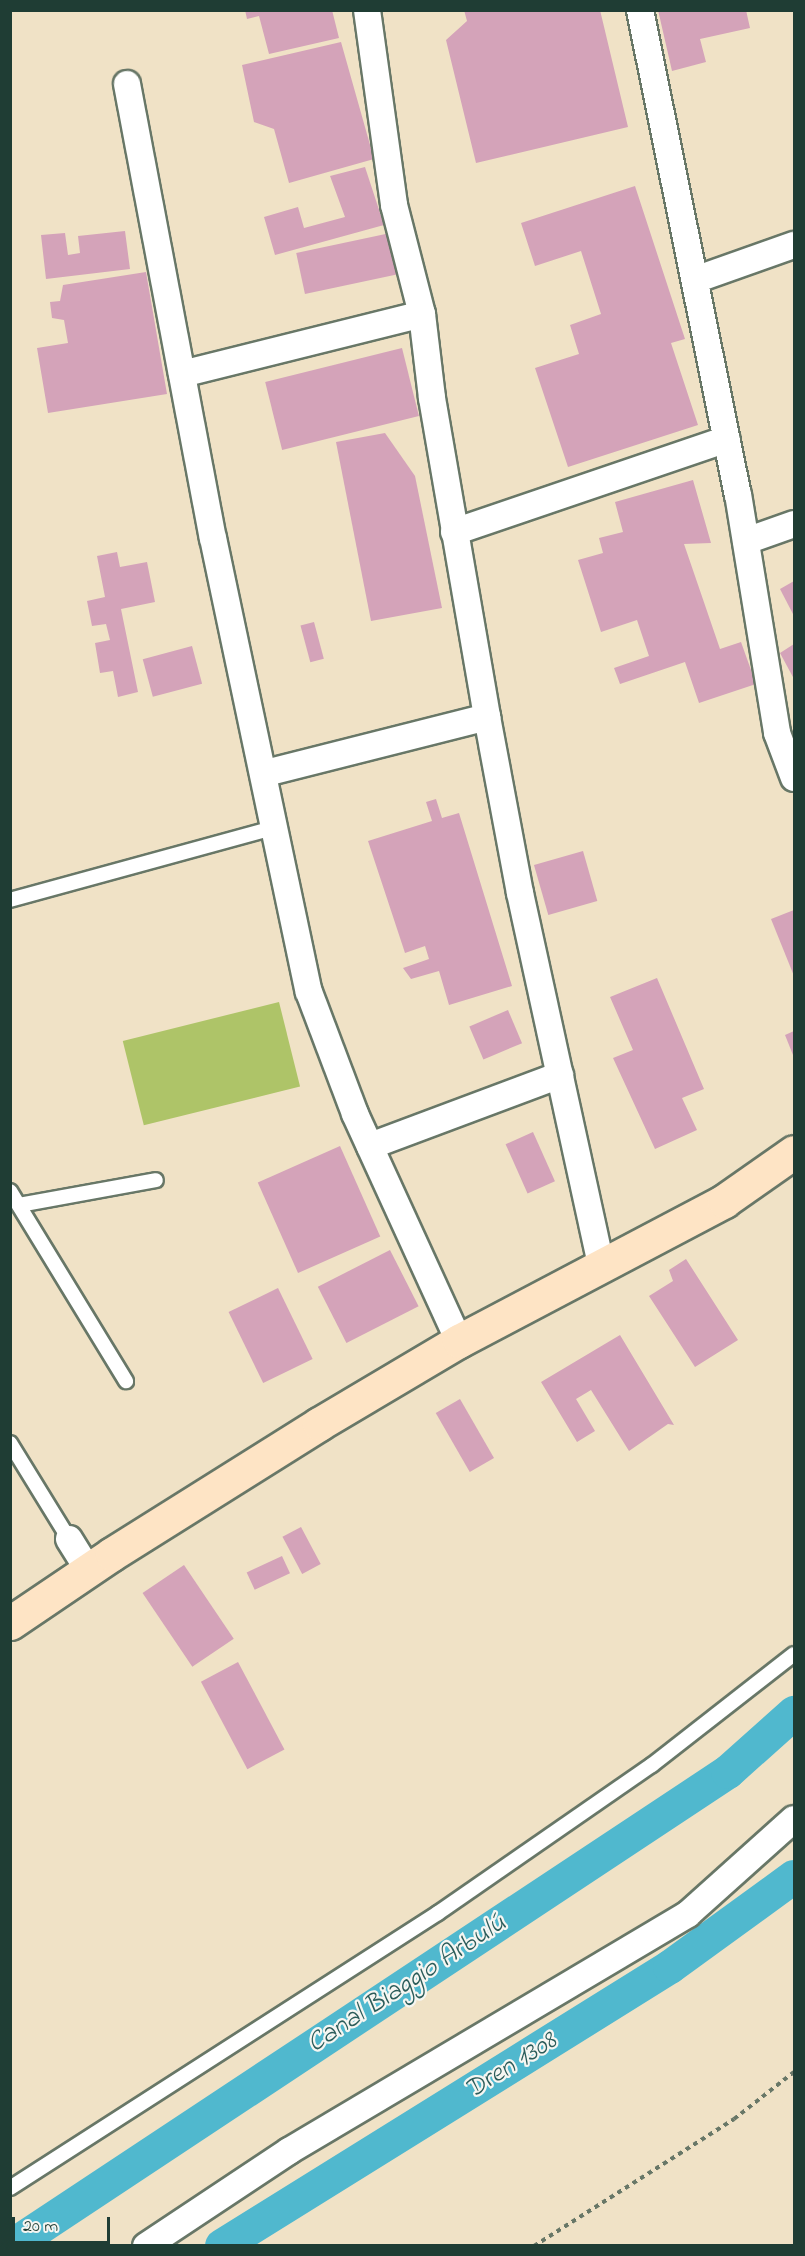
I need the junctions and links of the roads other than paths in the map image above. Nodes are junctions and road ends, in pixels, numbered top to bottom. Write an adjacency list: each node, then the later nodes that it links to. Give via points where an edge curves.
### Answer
1 (367, 10): 6 (street, via 394,205)
2 (640, 10): 5 (street)
3 (127, 84): 7 (street)
4 (795, 245): 5 (street)
5 (695, 280): 8 (street)
6 (422, 314): 7 (street); 10 (street)
7 (182, 374): 13 (street, via 213,538)
8 (728, 439): 10 (street); 11 (street)
9 (795, 524): 11 (street)
10 (454, 532): 12 (street)
11 (746, 541): 14 (street, via 777,733)
12 (487, 717): 13 (street); 17 (street)
13 (266, 773): 15 (street)
14 (795, 778)
15 (276, 827): 16 (lane); 18 (street, via 309,992)
16 (10, 900)
17 (560, 1076): 18 (street); 23 (street)
18 (370, 1146): 24 (street)
19 (795, 1152): 23 (street, via 724,1201)
20 (156, 1180): 22 (lane)
21 (10, 1191): 22 (lane)
22 (19, 1205): 25 (lane)
23 (602, 1266): 24 (street)
24 (459, 1341): 28 (street)
25 (126, 1381)
26 (10, 1443): 27 (lane)
27 (69, 1539): 28 (street)
28 (88, 1570): 29 (street)
29 (10, 1623)
30 (795, 1654): 32 (lane, via 652,1765 438,1913)
31 (795, 1819): 33 (street, via 688,1914 289,2151)
32 (10, 2188)
33 (146, 2246)

